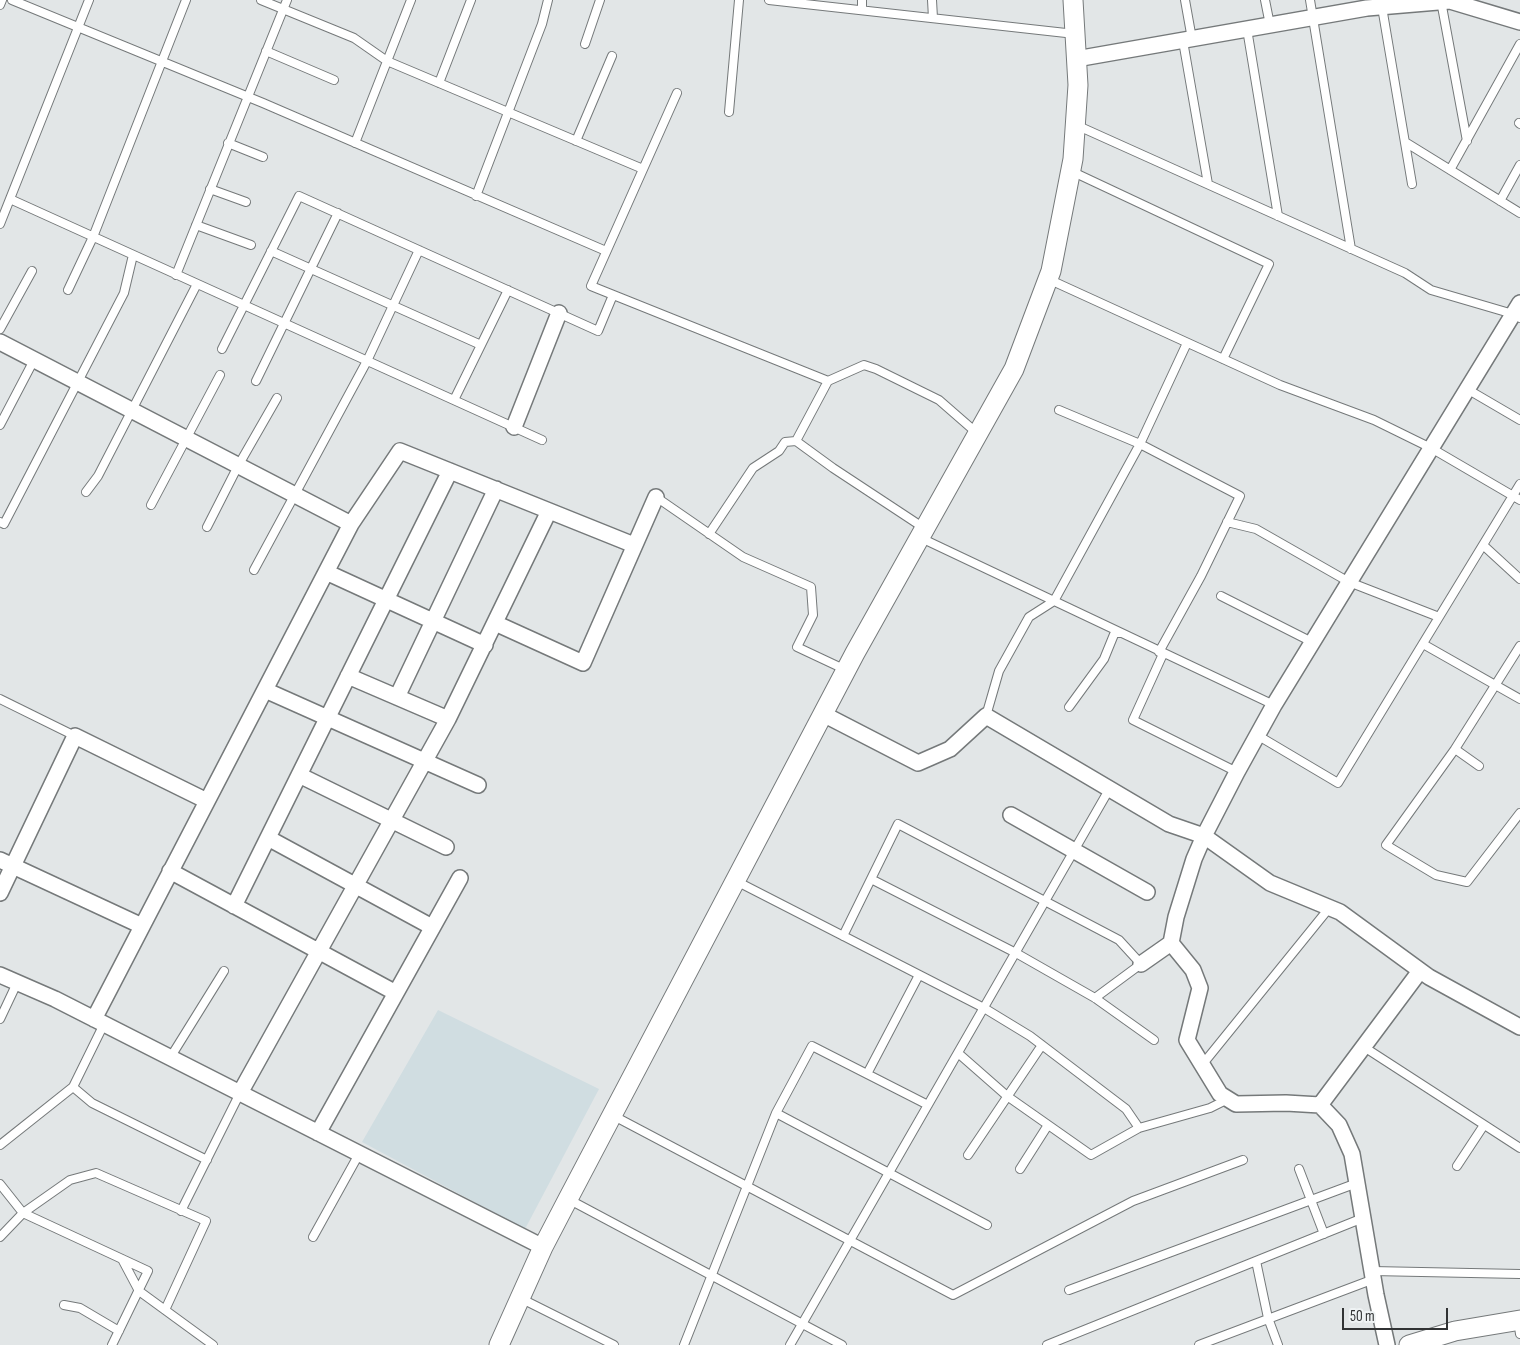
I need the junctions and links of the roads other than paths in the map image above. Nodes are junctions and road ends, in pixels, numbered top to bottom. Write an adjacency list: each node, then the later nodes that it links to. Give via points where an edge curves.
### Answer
1 (2, 0): 22 (lane)
2 (12, 0): 30 (lane)
3 (89, 0): 30 (lane)
4 (186, 0): 39 (lane)
5 (261, 0): 24 (lane)
6 (287, 0): 24 (lane)
7 (411, 0): 40 (lane)
8 (471, 0): 42 (lane)
9 (548, 0): 45 (lane)
10 (600, 0): 34 (lane)
11 (739, 0): 46 (lane)
12 (769, 0): 20 (lane)
13 (862, 0): 25 (lane)
14 (932, 0): 26 (lane)
15 (1073, 0): 32 (street)
16 (1185, 0): 33 (lane)
17 (1265, 0): 29 (lane)
18 (1310, 0): 27 (lane)
19 (1441, 1): 21 (street); 28 (street); 49 (lane)
20 (806, 2): 25 (lane)
21 (1424, 2): 23 (street)
22 (0, 6)
23 (1382, 7): 27 (street); 50 (lane)
24 (283, 9): 36 (lane); 40 (lane, via 354,38)
25 (862, 10): 26 (lane)
26 (933, 18): 32 (lane)
27 (1313, 18): 29 (street); 73 (lane)
28 (1520, 22)
29 (1270, 25): 31 (street)
30 (78, 27): 39 (lane); 62 (lane)
31 (1247, 29): 33 (street); 67 (lane)
32 (1075, 34): 38 (street)
33 (1188, 40): 38 (street); 58 (lane)
34 (585, 44)
35 (1520, 44): 49 (lane)
36 (266, 51): 41 (lane); 44 (lane)
37 (612, 56): 48 (lane)
38 (1076, 60): 47 (street)
39 (161, 61): 44 (lane); 70 (lane)
40 (387, 61): 42 (lane); 52 (lane)
41 (334, 80)
42 (438, 83): 45 (lane)
43 (677, 93): 55 (lane)
44 (247, 96): 51 (lane); 52 (lane)
45 (508, 112): 48 (lane); 61 (lane)
46 (729, 112)
47 (1076, 125): 57 (street); 58 (lane)
48 (576, 141): 55 (lane)
49 (1467, 141): 56 (lane)
50 (1405, 142): 56 (lane); 59 (lane)
51 (228, 143): 53 (lane); 60 (lane)
52 (355, 143): 61 (lane)
53 (263, 157)
54 (1520, 165): 63 (lane)
55 (643, 169): 75 (lane)
56 (1450, 170): 63 (lane)
57 (1071, 172): 80 (street); 95 (lane, via 1269,264)
58 (1208, 184): 67 (lane)
59 (1412, 184)
60 (210, 189): 64 (lane); 69 (lane)
61 (476, 196): 75 (lane)
62 (10, 199): 68 (lane); 70 (lane)
63 (1500, 201): 66 (lane)
64 (246, 202)
65 (338, 213): 72 (lane); 74 (lane, via 299,196); 77 (lane)
66 (1520, 213)
67 (1278, 216): 73 (lane)
68 (0, 224)
69 (196, 225): 71 (lane); 79 (lane)
70 (93, 236): 76 (lane); 82 (lane)
71 (251, 245)
72 (418, 250): 83 (lane); 86 (lane)
73 (1352, 250): 87 (lane, via 1404,273 1431,290)
74 (271, 251): 77 (lane); 85 (lane)
75 (606, 251): 84 (lane, via 591,286)
76 (133, 255): 79 (lane); 101 (lane, via 124,293)
77 (311, 269): 86 (lane); 89 (lane)
78 (32, 271): 90 (lane)
79 (176, 275): 81 (lane)
80 (1048, 279): 92 (lane); 110 (street, via 1014,369)
81 (197, 284): 85 (lane); 106 (lane)
82 (68, 290)
83 (508, 290): 88 (lane); 93 (lane)
84 (613, 296): 88 (lane, via 598,331); 99 (lane)
85 (244, 306): 89 (lane); 94 (lane)
86 (392, 306): 93 (lane); 97 (lane)
87 (1518, 312): 102 (street)
88 (559, 313): 109 (street)
89 (284, 324): 97 (lane); 100 (lane)
90 (0, 329)
91 (0, 342): 96 (street)
92 (1187, 343): 95 (lane); 114 (lane)
93 (481, 345): 104 (lane)
94 (222, 349)
95 (1222, 359): 115 (lane, via 1280,385 1374,420)
96 (34, 360): 101 (street); 108 (lane)
97 (367, 361): 104 (lane); 121 (lane)
98 (220, 375): 111 (lane)
99 (828, 380): 110 (lane, via 864,366 876,368 940,400); 113 (lane)
100 (256, 381)
101 (77, 382): 106 (street); 126 (lane, via 4,524)
102 (1467, 389): 107 (lane); 115 (street)
103 (277, 398): 116 (lane)
104 (454, 400): 109 (lane)
105 (1059, 410): 114 (lane)
106 (132, 411): 111 (street); 120 (lane, via 98,476)
107 (1520, 420)
108 (0, 424)
109 (514, 427): 112 (lane)
110 (978, 434): 130 (street)
111 (186, 438): 116 (street); 124 (lane)
112 (542, 440)
113 (796, 441): 130 (lane); 131 (lane, via 785,442 779,451 754,468)
114 (1140, 444): 127 (lane, via 1240,496); 140 (lane)
115 (1431, 448): 123 (lane); 137 (street)
116 (238, 466): 121 (street); 129 (lane)
117 (450, 471): 119 (street); 128 (street, via 400,451); 139 (street)
118 (1520, 484): 123 (lane)
119 (496, 490): 125 (street); 142 (street)
120 (86, 492)
121 (293, 494): 128 (street); 134 (lane)
122 (656, 497): 131 (lane); 132 (street)
123 (1516, 498): 133 (lane)
124 (151, 505)
125 (549, 511): 132 (street); 143 (street)
126 (0, 522)
127 (1227, 522): 137 (lane, via 1256,529); 149 (lane)
128 (351, 524): 135 (street)
129 (207, 527)
130 (922, 533): 140 (lane); 150 (street)
131 (709, 534): 150 (lane, via 743,557 810,587 814,615 797,647)
132 (634, 545): 143 (street, via 583,663)
133 (1483, 545): 136 (lane); 141 (lane)
134 (254, 570)
135 (326, 572): 139 (street); 153 (street)
136 (1520, 579)
137 (1349, 582): 141 (lane); 145 (street)
138 (1221, 596): 145 (lane)
139 (386, 599): 142 (street); 151 (street)
140 (1054, 601): 144 (lane); 160 (lane, via 1029,617 999,671)
141 (1439, 618): 146 (lane)
142 (433, 621): 147 (street); 154 (street)
143 (495, 623): 147 (street)
144 (1121, 634): 149 (lane); 158 (lane, via 1115,632 1104,659)
145 (1312, 642): 157 (street)
146 (1423, 644): 152 (lane); 163 (lane, via 1338,783)
147 (485, 645): 162 (street)
148 (1520, 646): 152 (lane)
149 (1161, 653): 157 (lane); 168 (lane, via 1134,720)
150 (846, 670): 159 (street)
151 (348, 676): 154 (street); 161 (street)
152 (1495, 685): 156 (lane); 165 (lane)
153 (265, 690): 161 (street); 172 (street)
154 (397, 697): 162 (street)
155 (0, 698): 164 (lane)
156 (1520, 699)
157 (1274, 705): 163 (street)
158 (1069, 707)
159 (823, 714): 160 (street, via 918,763 950,748); 185 (street)
160 (986, 716): 171 (street)
161 (328, 718): 166 (street); 169 (street)
162 (448, 719): 166 (street)
163 (1257, 735): 168 (street)
164 (74, 736): 172 (street); 181 (street)
165 (1455, 749): 167 (lane); 173 (lane, via 1386,845 1436,875 1467,882)
166 (424, 761): 170 (street); 175 (street)
167 (1479, 766)
168 (1237, 772): 176 (street)
169 (299, 775): 175 (street); 177 (street)
170 (478, 785)
171 (1110, 788): 176 (street, via 1170,824); 179 (lane)
172 (207, 801): 182 (street)
173 (1520, 813)
174 (1011, 815): 179 (street)
175 (391, 821): 178 (street); 186 (street)
176 (1204, 836): 191 (street, via 1270,883); 195 (street, via 1176,917)
177 (268, 838): 186 (street); 190 (street)
178 (446, 847)
179 (1074, 850): 187 (street); 189 (lane)
180 (0, 860): 181 (street)
181 (15, 866): 188 (street); 192 (street)
182 (170, 871): 190 (street); 192 (street)
183 (460, 878): 193 (street)
184 (871, 879): 189 (lane, via 898,824); 194 (lane); 197 (lane)
185 (736, 881): 194 (lane); 224 (street)
186 (355, 885): 193 (street); 196 (street)
187 (1147, 892)
188 (0, 893)
189 (1046, 901): 197 (lane); 198 (lane, via 1119,940)
190 (234, 906): 196 (street)
191 (1330, 907): 200 (street); 215 (lane)
192 (142, 926): 208 (street)
193 (432, 928): 204 (street)
194 (843, 936): 202 (lane)
195 (1171, 943): 198 (street); 215 (street, via 1193,970 1200,988 1187,1040)
196 (319, 951): 204 (street); 218 (street)
197 (1016, 953): 205 (lane); 206 (lane)
198 (1141, 964): 205 (lane)
199 (224, 971): 214 (lane)
200 (1420, 971): 209 (street); 212 (street)
201 (0, 975): 203 (street)
202 (919, 975): 206 (lane); 216 (lane)
203 (18, 983): 207 (lane); 208 (street)
204 (396, 992): 228 (street)
205 (1095, 998): 210 (lane)
206 (984, 1008): 211 (lane); 213 (lane)
207 (0, 1019)
208 (99, 1021): 214 (street); 217 (lane)
209 (1520, 1027)
210 (1154, 1040)
211 (1042, 1045): 219 (lane); 227 (lane, via 1126,1109)
212 (1364, 1047): 222 (street); 226 (lane)
213 (958, 1053): 219 (lane); 221 (lane)
214 (170, 1058): 218 (street)
215 (1202, 1065): 220 (street, via 1220,1094)
216 (867, 1074): 221 (lane); 223 (lane, via 812,1046)
217 (73, 1087): 229 (lane); 233 (lane, via 92,1103)
218 (240, 1093): 228 (street); 233 (lane)
219 (1007, 1096): 225 (lane); 232 (lane)
220 (1228, 1099): 222 (street, via 1236,1104); 227 (lane, via 1210,1108)
221 (928, 1106): 238 (lane)
222 (1320, 1106): 239 (street, via 1339,1124 1352,1154)
223 (776, 1113): 238 (lane); 241 (lane)
224 (612, 1115): 241 (lane); 242 (street)
225 (1048, 1124): 227 (lane, via 1091,1155); 236 (lane)
226 (1484, 1125): 230 (lane); 235 (lane)
227 (1139, 1128)
228 (318, 1133): 231 (street)
229 (0, 1145)
230 (1520, 1148)
231 (359, 1154): 250 (lane); 252 (street)
232 (968, 1155)
233 (207, 1160): 244 (lane)
234 (1243, 1160): 251 (lane, via 1134,1201 953,1295)
235 (1457, 1166)
236 (1020, 1169)
237 (1299, 1169): 243 (lane)
238 (889, 1173): 247 (lane); 251 (lane)
239 (1357, 1182): 243 (lane); 246 (street)
240 (0, 1184): 245 (lane)
241 (747, 1186): 251 (lane); 256 (lane)
242 (568, 1199): 252 (street); 256 (lane)
243 (1311, 1200): 248 (lane); 258 (lane)
244 (181, 1211): 245 (lane, via 96,1173 70,1180); 262 (lane, via 206,1222)
245 (23, 1213): 249 (lane); 253 (lane)
246 (1363, 1218): 248 (lane); 257 (street)
247 (988, 1225)
248 (1324, 1234): 254 (lane)
249 (0, 1237)
250 (313, 1237)
251 (850, 1241): 264 (lane)
252 (543, 1247): 260 (street)
253 (122, 1259): 259 (lane); 259 (lane, via 148,1271)
254 (1256, 1261): 263 (lane); 274 (lane)
255 (1520, 1274): 257 (lane)
256 (712, 1275): 264 (lane); 271 (lane)
257 (1373, 1275): 263 (lane); 277 (street)
258 (1069, 1290)
259 (139, 1291): 262 (lane); 266 (lane)
260 (520, 1298): 269 (street); 270 (lane)
261 (64, 1305): 266 (lane, via 80,1308)
262 (165, 1310): 268 (lane)
263 (1268, 1318): 275 (lane); 276 (lane)
264 (803, 1323): 272 (lane); 273 (lane)
265 (1519, 1325): 278 (street, via 1455,1331)
266 (119, 1331): 267 (lane)
267 (112, 1345)
268 (213, 1345)
269 (499, 1345)
270 (614, 1345)
271 (684, 1345)
272 (790, 1345)
273 (842, 1345)
274 (1047, 1345)
275 (1199, 1345)
276 (1278, 1345)
277 (1388, 1345)
278 (1408, 1345)

